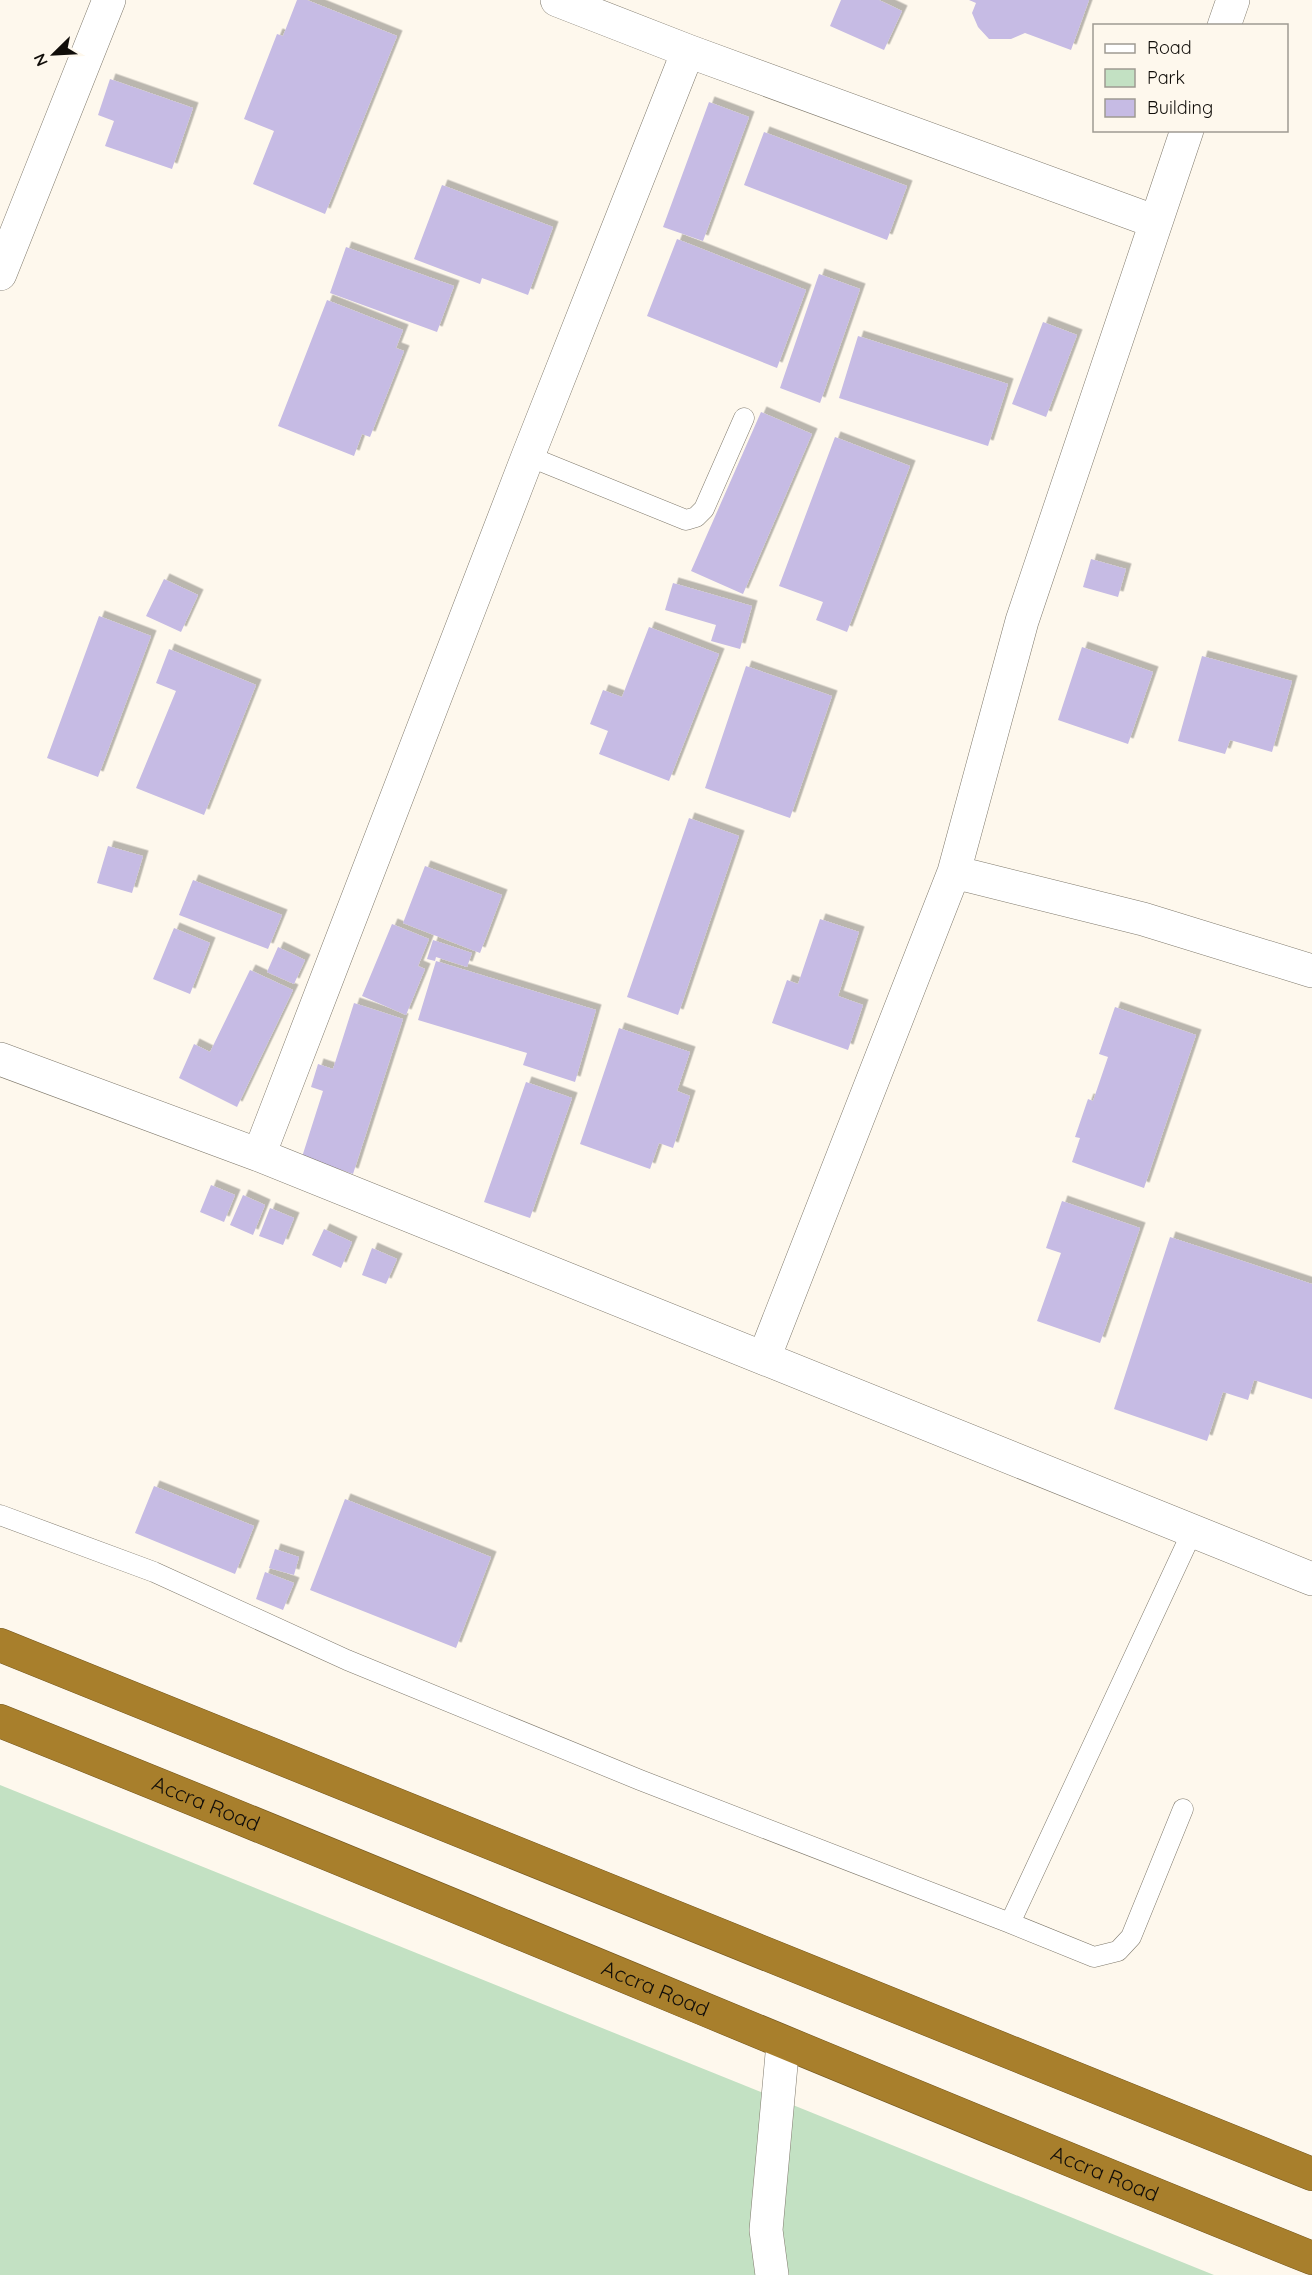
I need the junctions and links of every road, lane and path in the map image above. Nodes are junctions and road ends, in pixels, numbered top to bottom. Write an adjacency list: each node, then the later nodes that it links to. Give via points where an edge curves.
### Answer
1 (109, 0): 8 (street)
2 (557, 0): 5 (street)
3 (1233, 0): 4 (street)
4 (1225, 24)
5 (688, 51): 7 (street); 10 (street)
6 (1186, 132): 7 (street)
7 (1156, 222): 11 (street, via 1022,621)
8 (0, 274)
9 (744, 418): 10 (lane, via 704,509 686,520)
10 (528, 456): 14 (street)
11 (954, 872): 12 (street, via 1143,919); 15 (street)
12 (1312, 971)
13 (0, 1059): 14 (street)
14 (259, 1155): 15 (street)
15 (764, 1358): 17 (street)
16 (0, 1515): 22 (lane, via 154,1572 347,1660 629,1776)
17 (1194, 1530): 18 (street); 22 (lane)
18 (1312, 1579)
19 (0, 1645): 24 (highway)
20 (0, 1721): 23 (highway, Accra Road, via 304,1842)
21 (1183, 1809): 22 (lane, via 1131,1937 1118,1951 1094,1957)
22 (1010, 1923)
23 (783, 2043): 25 (highway, Accra Road); 26 (street, via 766,2230)
24 (1312, 2174)
25 (1312, 2258)
26 (772, 2275)

